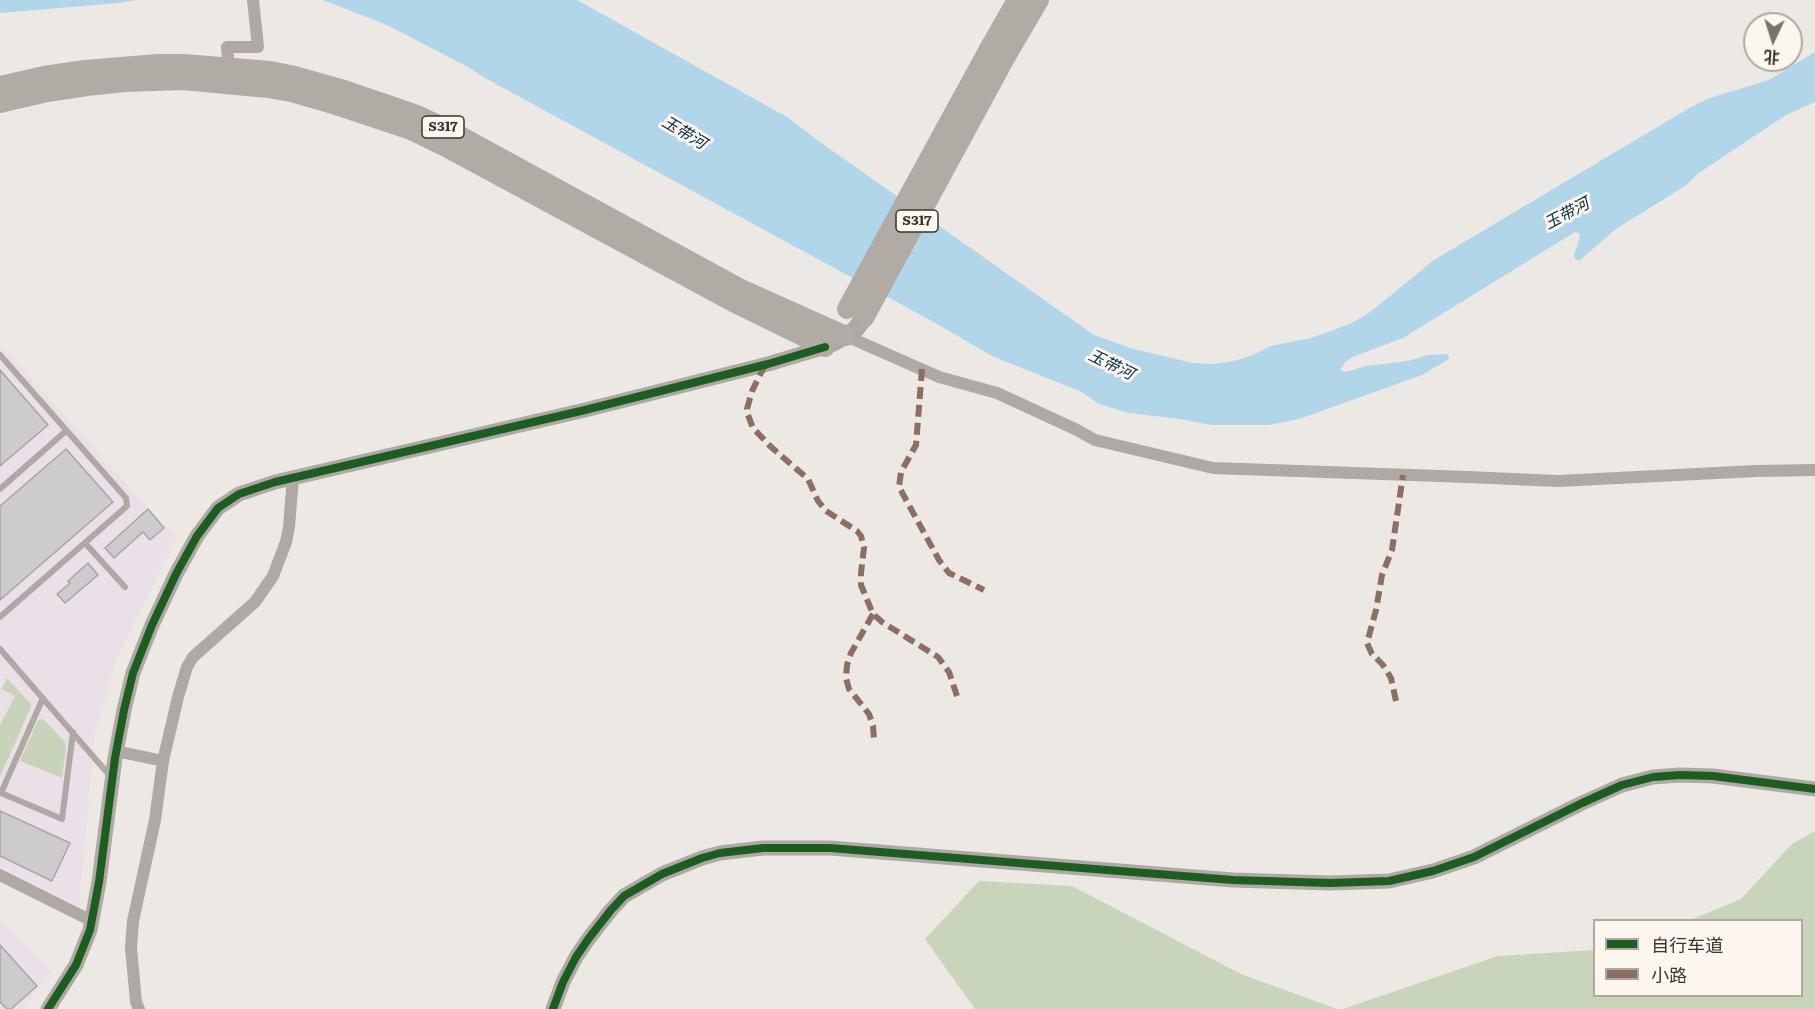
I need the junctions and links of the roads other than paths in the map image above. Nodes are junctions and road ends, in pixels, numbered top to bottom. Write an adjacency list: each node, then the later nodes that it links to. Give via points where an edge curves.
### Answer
1 (253, 0): 4 (street, via 258,47 227,47)
2 (1017, 0): 7 (main road, S317)
3 (1039, 0): 7 (main road, S317)
4 (229, 67): 5 (main road, S317, via 124,66); 9 (main road, S317, via 295,76 417,115)
5 (0, 86)
6 (0, 103): 9 (main road, S317, via 87,86 183,80 268,88 336,105 411,130 444,146 733,302)
7 (960, 122): 8 (main road, S317)
8 (856, 313): 9 (main road, via 854,331)
9 (836, 338): 12 (street, via 939,377 997,393 1095,440 1213,468 1558,482); 13 (street, via 768,364)
10 (0, 355): 11 (lane)
11 (66, 431): 14 (lane); 15 (lane, via 126,498 127,506)
12 (1815, 470)
13 (293, 477): 21 (street, via 254,488 225,502 197,536 133,673); 22 (street, via 286,542 273,576 255,602 192,657)
14 (0, 489)
15 (85, 543): 16 (lane); 17 (lane)
16 (125, 587)
17 (0, 617)
18 (0, 649): 19 (lane)
19 (43, 698): 20 (lane); 20 (lane, via 1,793 62,819)
20 (73, 732): 23 (lane)
21 (116, 752): 22 (street); 23 (street)
22 (163, 761): 28 (street, via 155,820 133,921 131,948)
23 (112, 777): 26 (street)
24 (1815, 789): 29 (street, via 1713,776 1653,777 1592,798 1473,857 1414,876 1378,882 1233,880 830,848 763,848 720,853 662,874 624,896 576,957)
25 (0, 875): 26 (street)
26 (92, 921): 27 (street, via 76,965)
27 (48, 1009)
28 (139, 1009)
29 (553, 1009)

